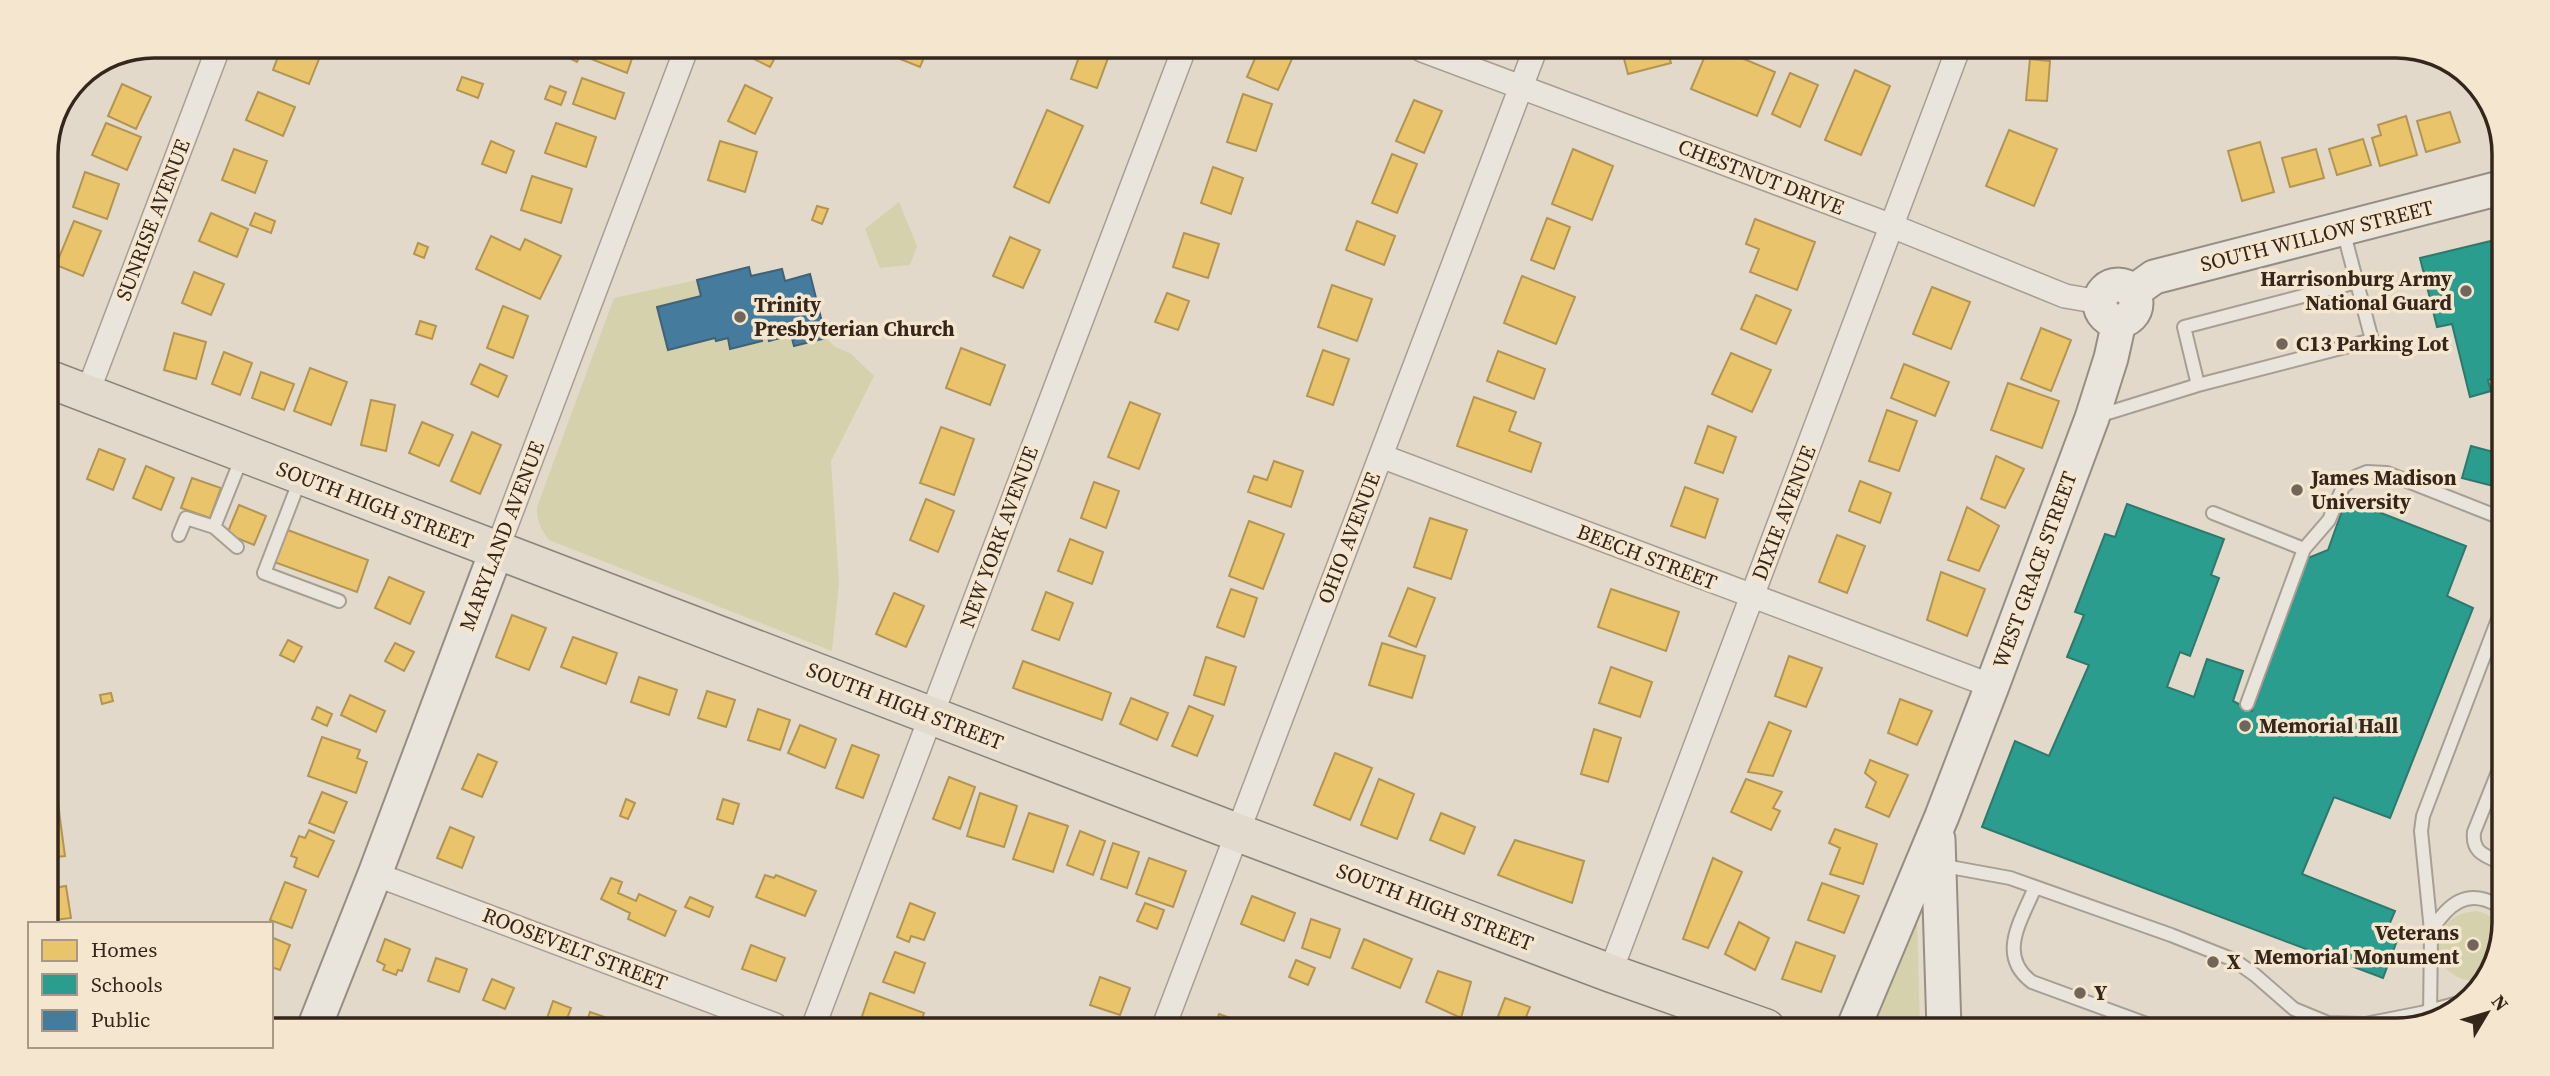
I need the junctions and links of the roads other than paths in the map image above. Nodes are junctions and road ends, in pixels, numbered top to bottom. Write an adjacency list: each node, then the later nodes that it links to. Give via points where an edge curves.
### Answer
1 (214, 58): 16 (street, SUNRISE AVENUE)
2 (683, 58): 27 (street, MARYLAND AVENUE)
3 (1181, 58): 33 (street, NEW YORK AVENUE)
4 (1443, 58): 7 (street, CHESTNUT DRIVE)
5 (1532, 58): 7 (street, OHIO AVENUE)
6 (1954, 58): 9 (street, DIXIE AVENUE)
7 (1521, 87): 9 (street, CHESTNUT DRIVE); 19 (street, OHIO AVENUE)
8 (2492, 190): 10 (street, SOUTH WILLOW STREET)
9 (1892, 226): 13 (street, CHESTNUT DRIVE); 28 (street, DIXIE AVENUE)
10 (2343, 229): 11 (lane); 12 (street, SOUTH WILLOW STREET, via 2154,277)
11 (2357, 282): 15 (lane, via 2184,327); 15 (lane, via 2372,340)
12 (2133, 292): 13 (street, WEST GRACE STREET, via 2134,314)
13 (2110, 312): 17 (street, WEST GRACE STREET, via 2111,358)
14 (58, 383): 16 (main road, SOUTH HIGH STREET)
15 (2198, 385): 17 (lane)
16 (87, 394): 18 (main road, SOUTH HIGH STREET)
17 (2092, 418): 31 (street, WEST GRACE STREET)
18 (243, 454): 20 (main road, SOUTH HIGH STREET); 23 (lane)
19 (1381, 456): 28 (street, BEECH STREET); 35 (street, OHIO AVENUE)
20 (301, 476): 27 (main road, SOUTH HIGH STREET); 29 (lane, via 264,573)
21 (2213, 513): 26 (lane)
22 (2492, 514): 26 (lane, via 2387,473 2367,472 2343,487 2329,520)
23 (214, 527): 24 (lane, via 186,518); 25 (lane)
24 (179, 535)
25 (237, 547)
26 (2304, 549): 32 (lane)
27 (496, 552): 33 (main road, SOUTH HIGH STREET); 38 (street, MARYLAND AVENUE)
28 (1753, 597): 31 (street, BEECH STREET); 42 (street, DIXIE AVENUE)
29 (340, 601)
30 (2492, 635): 41 (lane, via 2423,816)
31 (1992, 686): 37 (street, WEST GRACE STREET, via 1942,816)
32 (2248, 704)
33 (932, 717): 35 (main road, SOUTH HIGH STREET); 46 (street, NEW YORK AVENUE)
34 (2492, 787): 36 (lane, via 2473,842 2480,853)
35 (1237, 832): 42 (main road, SOUTH HIGH STREET); 47 (street, OHIO AVENUE)
36 (2492, 859)
37 (1930, 864): 39 (lane); 49 (street, WEST GRACE STREET); 50 (street, WEST GRACE STREET)
38 (375, 874): 44 (street, MARYLAND AVENUE); 45 (street, ROOSEVELT STREET)
39 (2035, 887): 51 (lane, via 2012,952 2021,974); 52 (lane, via 2234,960)
40 (2492, 902): 41 (lane, via 2472,897 2459,901 2440,916)
41 (2431, 931): 43 (lane)
42 (1610, 974): 48 (main road, SOUTH HIGH STREET)
43 (2430, 1012)
44 (318, 1018)
45 (756, 1018)
46 (817, 1018)
47 (1167, 1018)
48 (1737, 1018)
49 (1858, 1018)
50 (1943, 1018)
51 (2130, 1018)
52 (2310, 1018)

